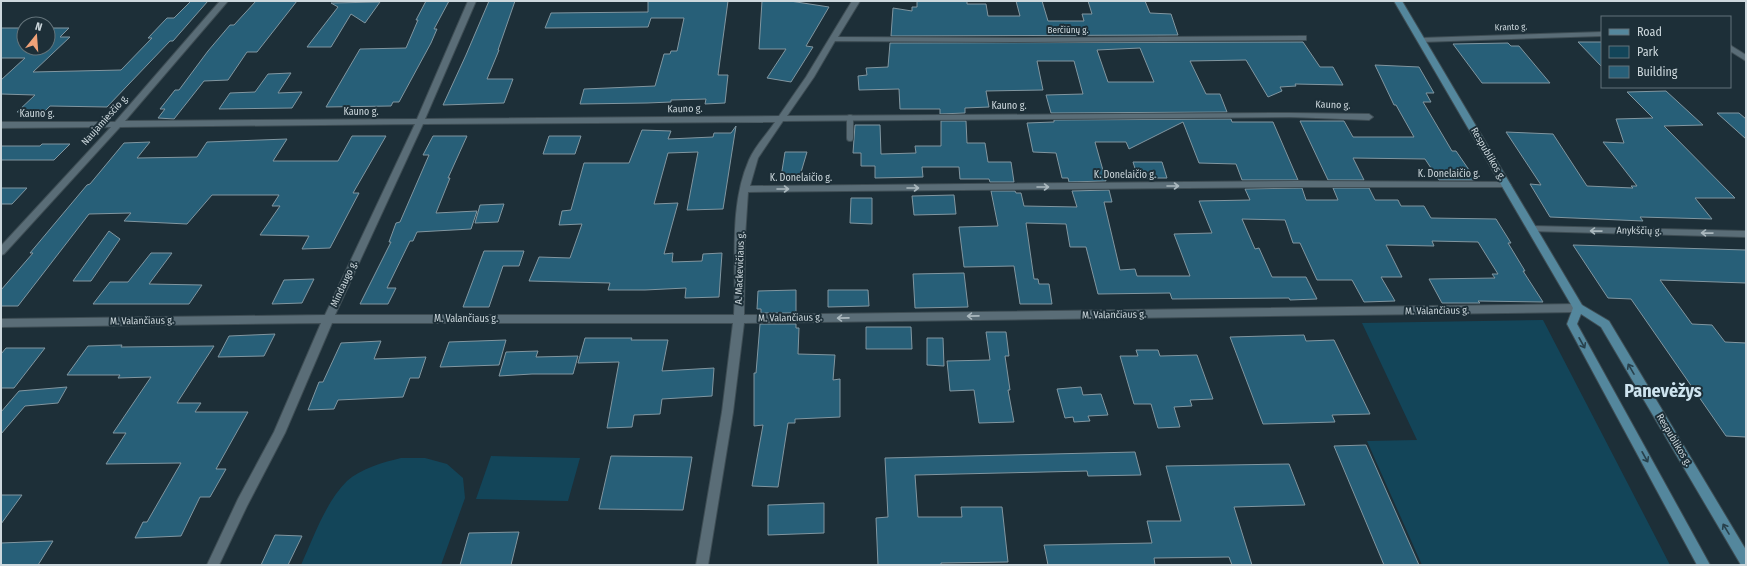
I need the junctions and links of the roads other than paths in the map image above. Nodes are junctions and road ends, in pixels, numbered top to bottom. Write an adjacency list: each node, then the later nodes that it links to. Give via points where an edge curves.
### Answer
1 (224, 1): 15 (street, Naujamiesčio g.)
2 (472, 1): 14 (street, Mindaugo g.)
3 (856, 1): 7 (street, A. Mackevičiaus g.)
4 (1398, 1): 8 (main road, Respublikos g.)
5 (1601, 34): 8 (street, Kranto g.)
6 (1303, 38): 7 (street, Berčiūnų g.)
7 (833, 39): 13 (street, A. Mackevičiaus g.)
8 (1421, 40): 18 (main road, Respublikos g.)
9 (1731, 47): 10 (street)
10 (1746, 59)
11 (1369, 117): 12 (street, Kauno g., via 1282,115)
12 (850, 118): 13 (street, Kauno g.); 17 (lane)
13 (782, 119): 14 (street, Kauno g.); 19 (street, A. Mackevičiaus g., via 754,158)
14 (420, 122): 15 (street, Kauno g.); 24 (street, Mindaugo g.)
15 (117, 124): 16 (street, Kauno g.); 22 (street, Naujamiesčio g.)
16 (1, 125)
17 (850, 138)
18 (1506, 186): 19 (street, K. Donelaičio g., one-way to 18, via 1297,184); 20 (main road, Respublikos g.)
19 (744, 189): 25 (street, A. Mackevičiaus g.)
20 (1532, 228): 21 (street, Anykščių g., one-way to 20); 23 (main road, Respublikos g.)
21 (1746, 234)
22 (1, 252)
23 (1578, 308): 25 (street, M. Valančiaus g., one-way to 25); 27 (main road, Respublikos g., one-way to 23, via 1605,324); 30 (main road, one-way to 30, via 1572,324)
24 (328, 319): 25 (street, M. Valančiaus g.); 26 (street, M. Valančiaus g.); 28 (street, Mindaugo g., via 279,433)
25 (739, 319): 29 (street, A. Mackevičiaus g.)
26 (1, 323)
27 (1746, 562)
28 (213, 565)
29 (702, 565)
30 (1704, 565)

